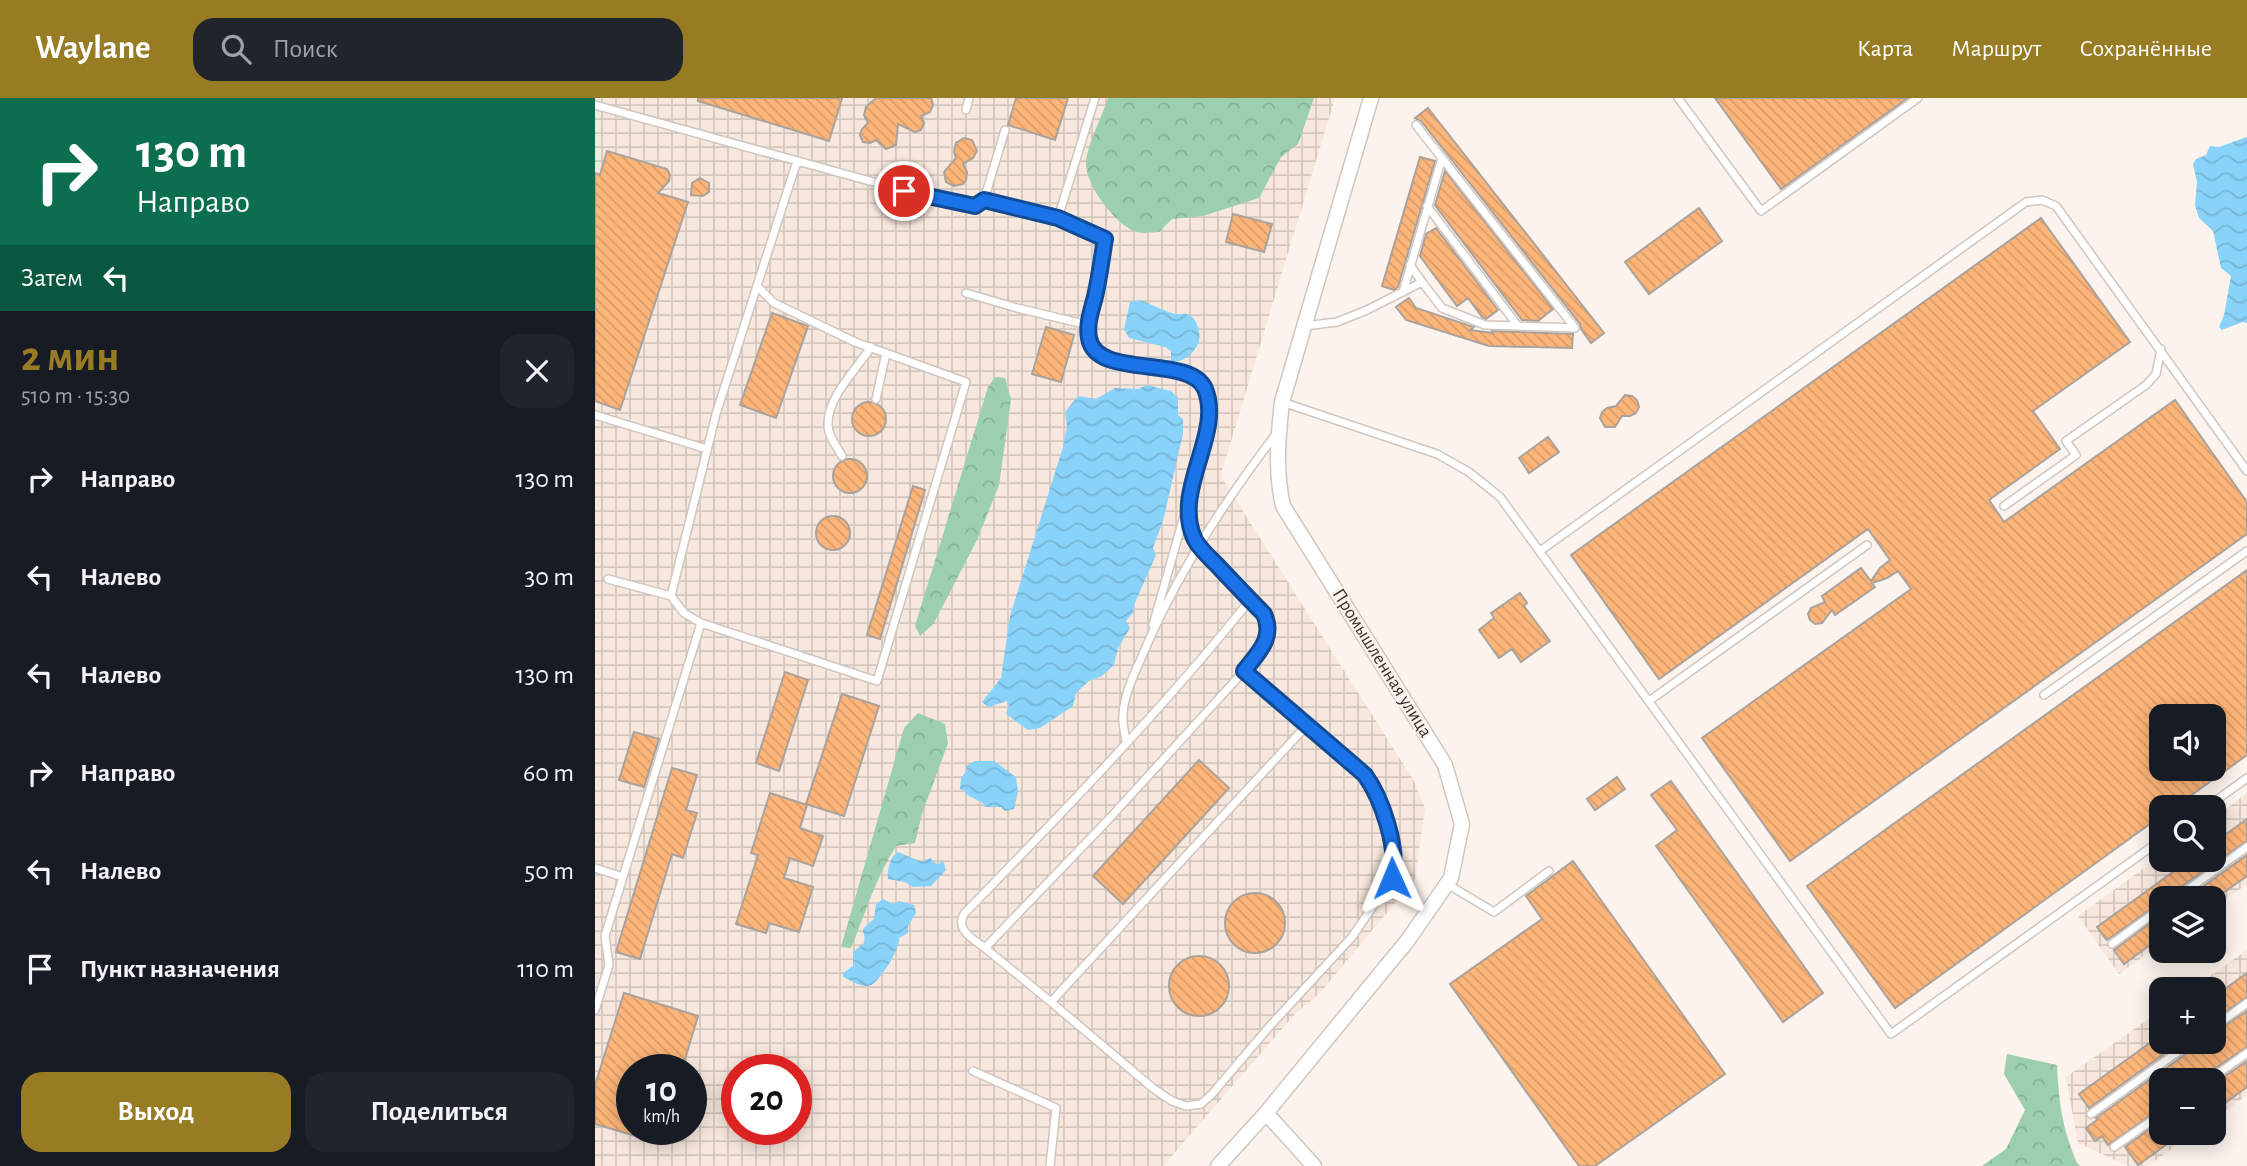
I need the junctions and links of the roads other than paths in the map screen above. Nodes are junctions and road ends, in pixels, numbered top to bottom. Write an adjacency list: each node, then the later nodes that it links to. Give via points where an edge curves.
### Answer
1 (969, 98): 7 (lane)
2 (1095, 98): 14 (lane)
3 (1371, 98): 21 (street, Промышленная улица)
4 (1678, 98): 5 (lane, via 1761,211)
5 (1918, 98)
6 (595, 104): 11 (lane)
7 (966, 110)
8 (1416, 125): 10 (lane)
9 (1005, 130): 12 (lane)
10 (1441, 158): 13 (lane); 22 (lane, via 1575,328)
11 (797, 161): 12 (lane, via 930,198 975,206); 17 (lane)
12 (984, 200): 14 (lane)
13 (1427, 206): 15 (lane); 22 (lane)
14 (1058, 218): 20 (lane, via 1105,239)
15 (1410, 265): 16 (lane); 18 (lane)
16 (1422, 282): 18 (lane); 22 (lane, via 1442,308 1485,326)
17 (758, 287): 23 (lane, via 774,303); 30 (lane)
18 (1403, 292): 21 (lane, via 1338,322)
19 (966, 293): 20 (lane)
20 (1088, 325): 33 (lane, via 1089,342 1104,356 1134,366 1175,371 1204,386 1208,420)
21 (1304, 326): 27 (street, Промышленная улица)
22 (1518, 326)
23 (871, 347): 25 (lane); 31 (lane, via 832,406 828,425)
24 (2161, 349): 32 (lane); 34 (lane, via 2156,374 2146,385 2066,441 2076,455); 37 (lane, via 2056,206 2042,200 2027,202)
25 (885, 353): 26 (lane); 42 (lane, via 966,382 877,681)
26 (876, 399)
27 (1282, 402): 29 (street, Промышленная улица); 37 (lane, via 1437,454 1469,472 1500,497)
28 (595, 415): 30 (lane)
29 (1279, 429): 36 (lane); 56 (street, Промышленная улица, via 1278,483 1283,506 1445,765 1462,824)
30 (707, 449): 40 (lane)
31 (842, 456)
32 (2247, 471)
33 (1188, 502): 36 (lane, via 1189,522); 43 (lane)
34 (2004, 506)
35 (1867, 545): 46 (lane)
36 (1199, 547): 41 (lane); 43 (lane)
37 (1540, 551): 46 (lane)
38 (2247, 551): 45 (lane)
39 (608, 579): 40 (lane)
40 (671, 596): 42 (lane, via 684,613)
41 (1250, 600): 44 (lane, via 1264,614 1269,635); 48 (lane, via 1201,662)
42 (701, 623): 55 (lane)
43 (1148, 642): 48 (lane, via 1122,716)
44 (1244, 671): 47 (lane); 60 (lane)
45 (2044, 695)
46 (1649, 701): 52 (lane, via 1891,1034)
47 (1307, 725): 61 (lane); 61 (lane, via 1375,789 1393,848 1392,878 1352,937 1213,1094 1201,1104 1186,1106 1172,1101)
48 (1126, 741): 60 (lane, via 964,914 962,928)
49 (2247, 778): 50 (lane)
50 (2224, 795)
51 (2247, 847): 57 (lane)
52 (2149, 849)
53 (595, 868): 55 (lane)
54 (1549, 871): 56 (lane, via 1494,912)
55 (624, 877): 63 (lane, via 605,936 609,965)
56 (1447, 884): 69 (street, Промышленная улица, via 1408,940)
57 (2193, 886)
58 (2149, 917): 59 (lane)
59 (2112, 944)
60 (985, 948): 61 (lane)
61 (1051, 1002)
62 (2247, 1003): 64 (lane)
63 (595, 1010)
64 (2226, 1018)
65 (2247, 1052): 67 (lane)
66 (2175, 1054): 70 (lane)
67 (2225, 1068)
68 (973, 1070): 73 (lane, via 1056,1108)
69 (1266, 1113): 74 (street, Промышленная улица); 75 (street)
70 (2091, 1114)
71 (2149, 1122): 72 (lane)
72 (2114, 1147)
73 (1049, 1166)
74 (1218, 1166)
75 (1314, 1166)

